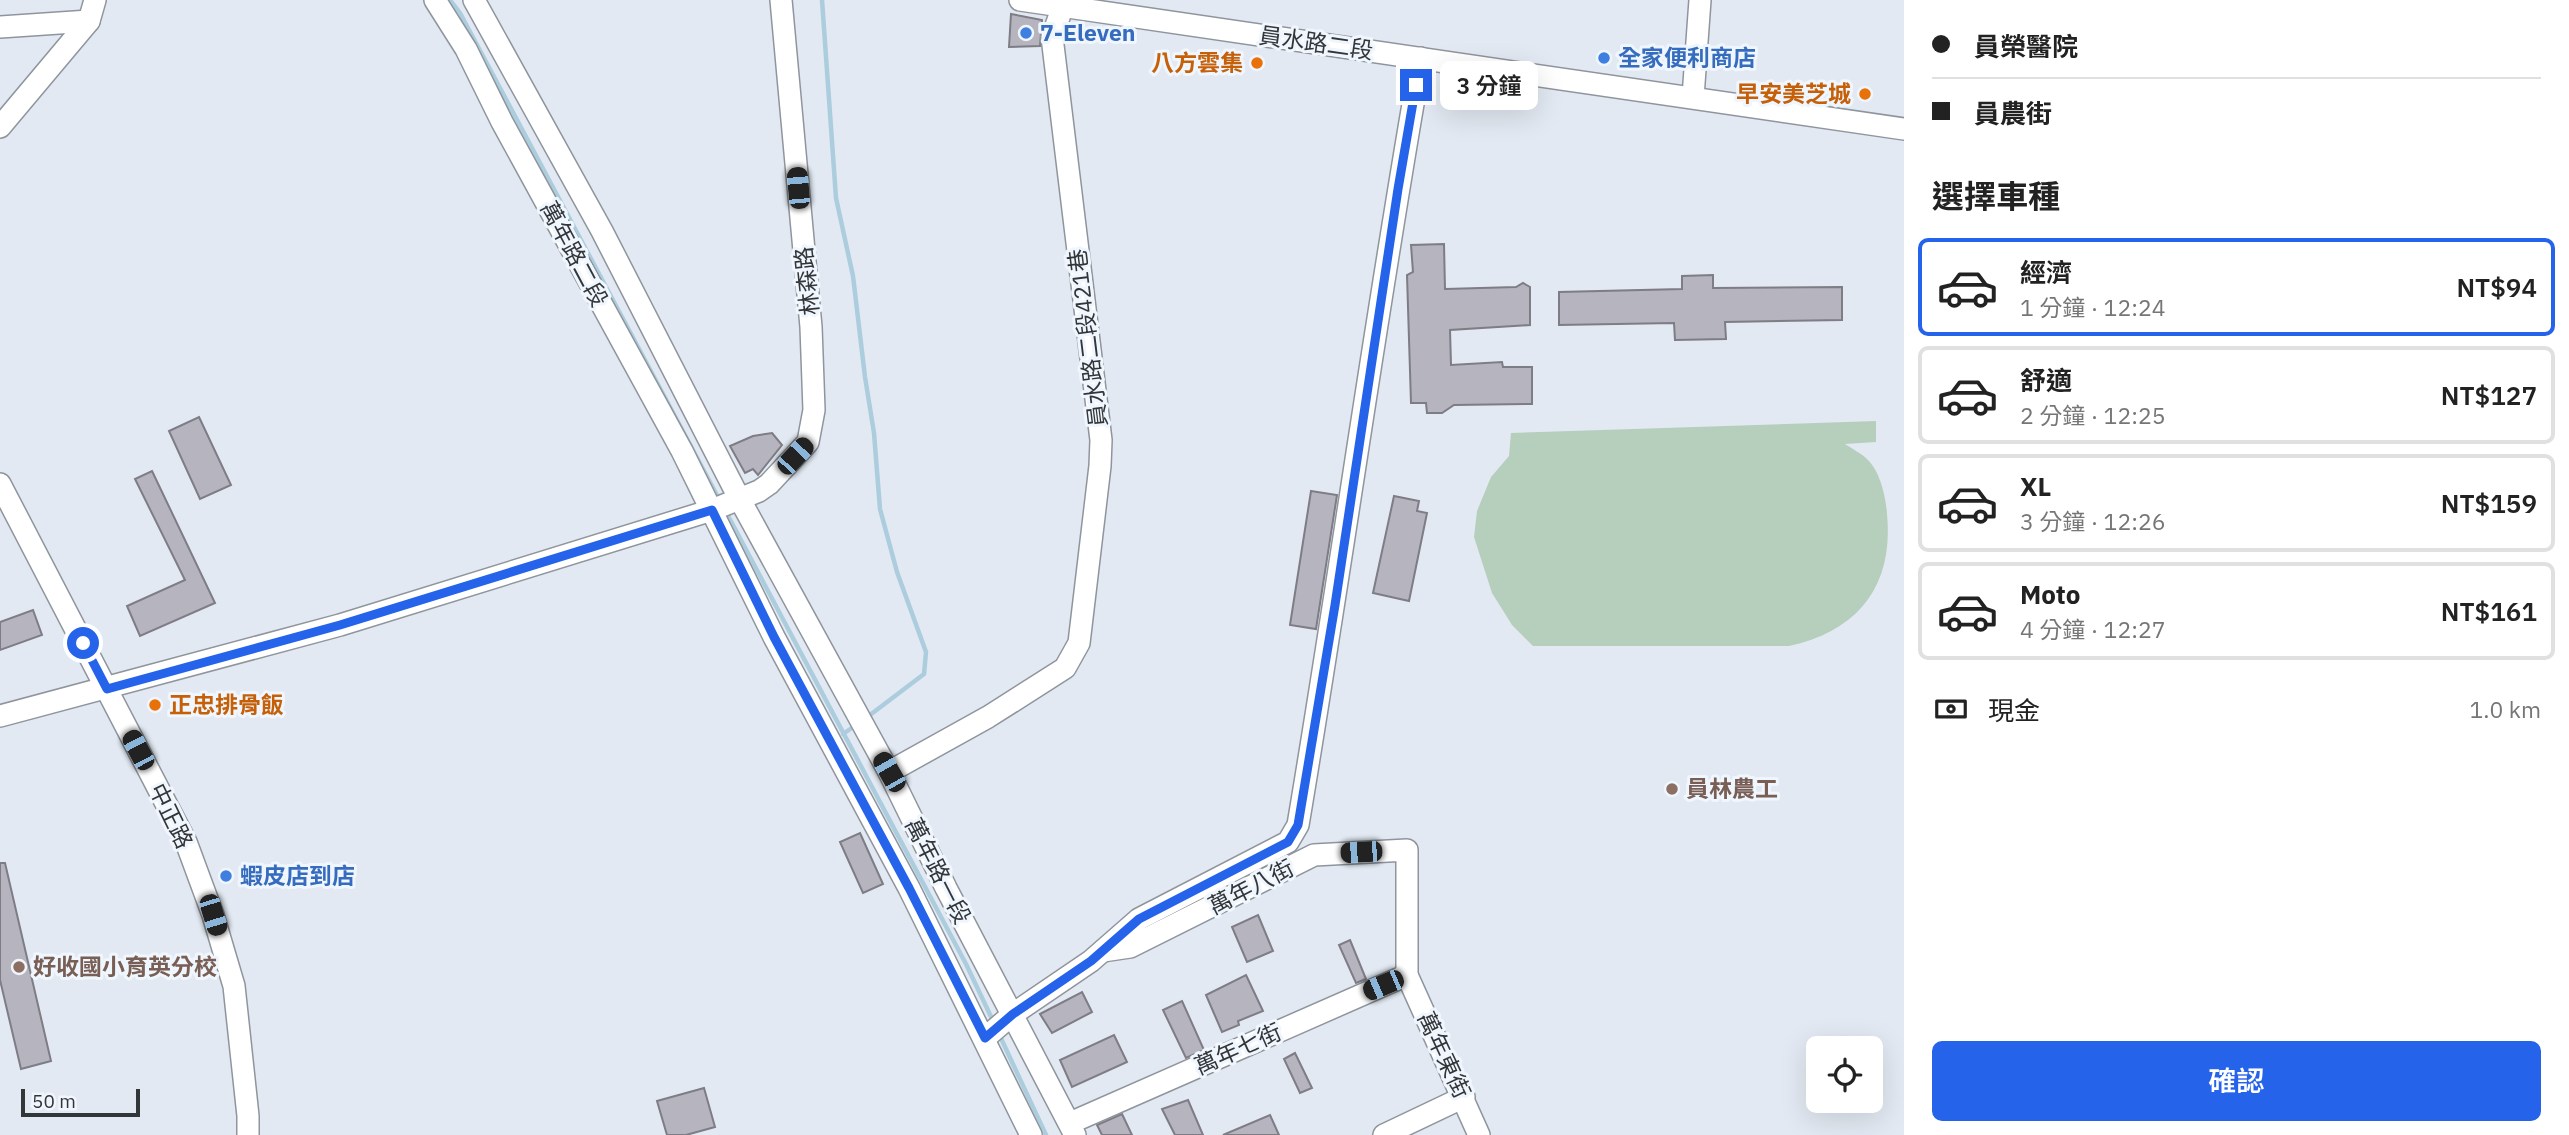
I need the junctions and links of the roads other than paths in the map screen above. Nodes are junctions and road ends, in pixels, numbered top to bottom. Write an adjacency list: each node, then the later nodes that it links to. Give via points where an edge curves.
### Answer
1 (95, 0): 8 (street)
2 (435, 0): 16 (street, 萬年路二段, via 467,49)
3 (474, 0): 15 (street, 萬年路二段, via 602,231)
4 (781, 0): 15 (street, 林森路, via 811,327 814,410 808,442 769,484)
5 (1020, 0): 7 (street, 員水路二段)
6 (1700, 0): 11 (street)
7 (1063, 6): 10 (street, 員水路二段); 19 (street, 員水路二段421巷, via 1052,37 1101,440 1079,643 1065,668)
8 (89, 21): 9 (street); 12 (street)
9 (0, 27)
10 (1421, 58): 11 (street, 員水路二段); 21 (street, via 1298,825 1288,842 1139,919)
11 (1693, 97): 13 (street, 員水路二段)
12 (0, 127)
13 (1904, 129)
14 (0, 484): 17 (street, 中正路)
15 (739, 498): 16 (street, 林森路); 19 (street, 萬年路一段)
16 (712, 510): 17 (street, 林森路, via 340,625); 24 (street, 萬年路一段)
17 (107, 689): 18 (street, 林森路); 27 (street, 中正路, via 186,842 213,915 234,986)
18 (0, 716)
19 (889, 772): 23 (street, 萬年路一段)
20 (1407, 850): 21 (street, 萬年八街, via 1314,855 1130,947); 22 (street, 萬年東街)
21 (1101, 951): 23 (street)
22 (1407, 975): 25 (street, 萬年東街); 26 (street, 萬年七街)
23 (1013, 1014): 24 (street); 26 (street, 萬年路一段)
24 (985, 1038): 28 (street, 萬年路一段)
25 (1464, 1097): 29 (street); 30 (street, 萬年東街)
26 (1072, 1129)
27 (248, 1135)
28 (1031, 1135)
29 (1384, 1135)
30 (1479, 1135)

